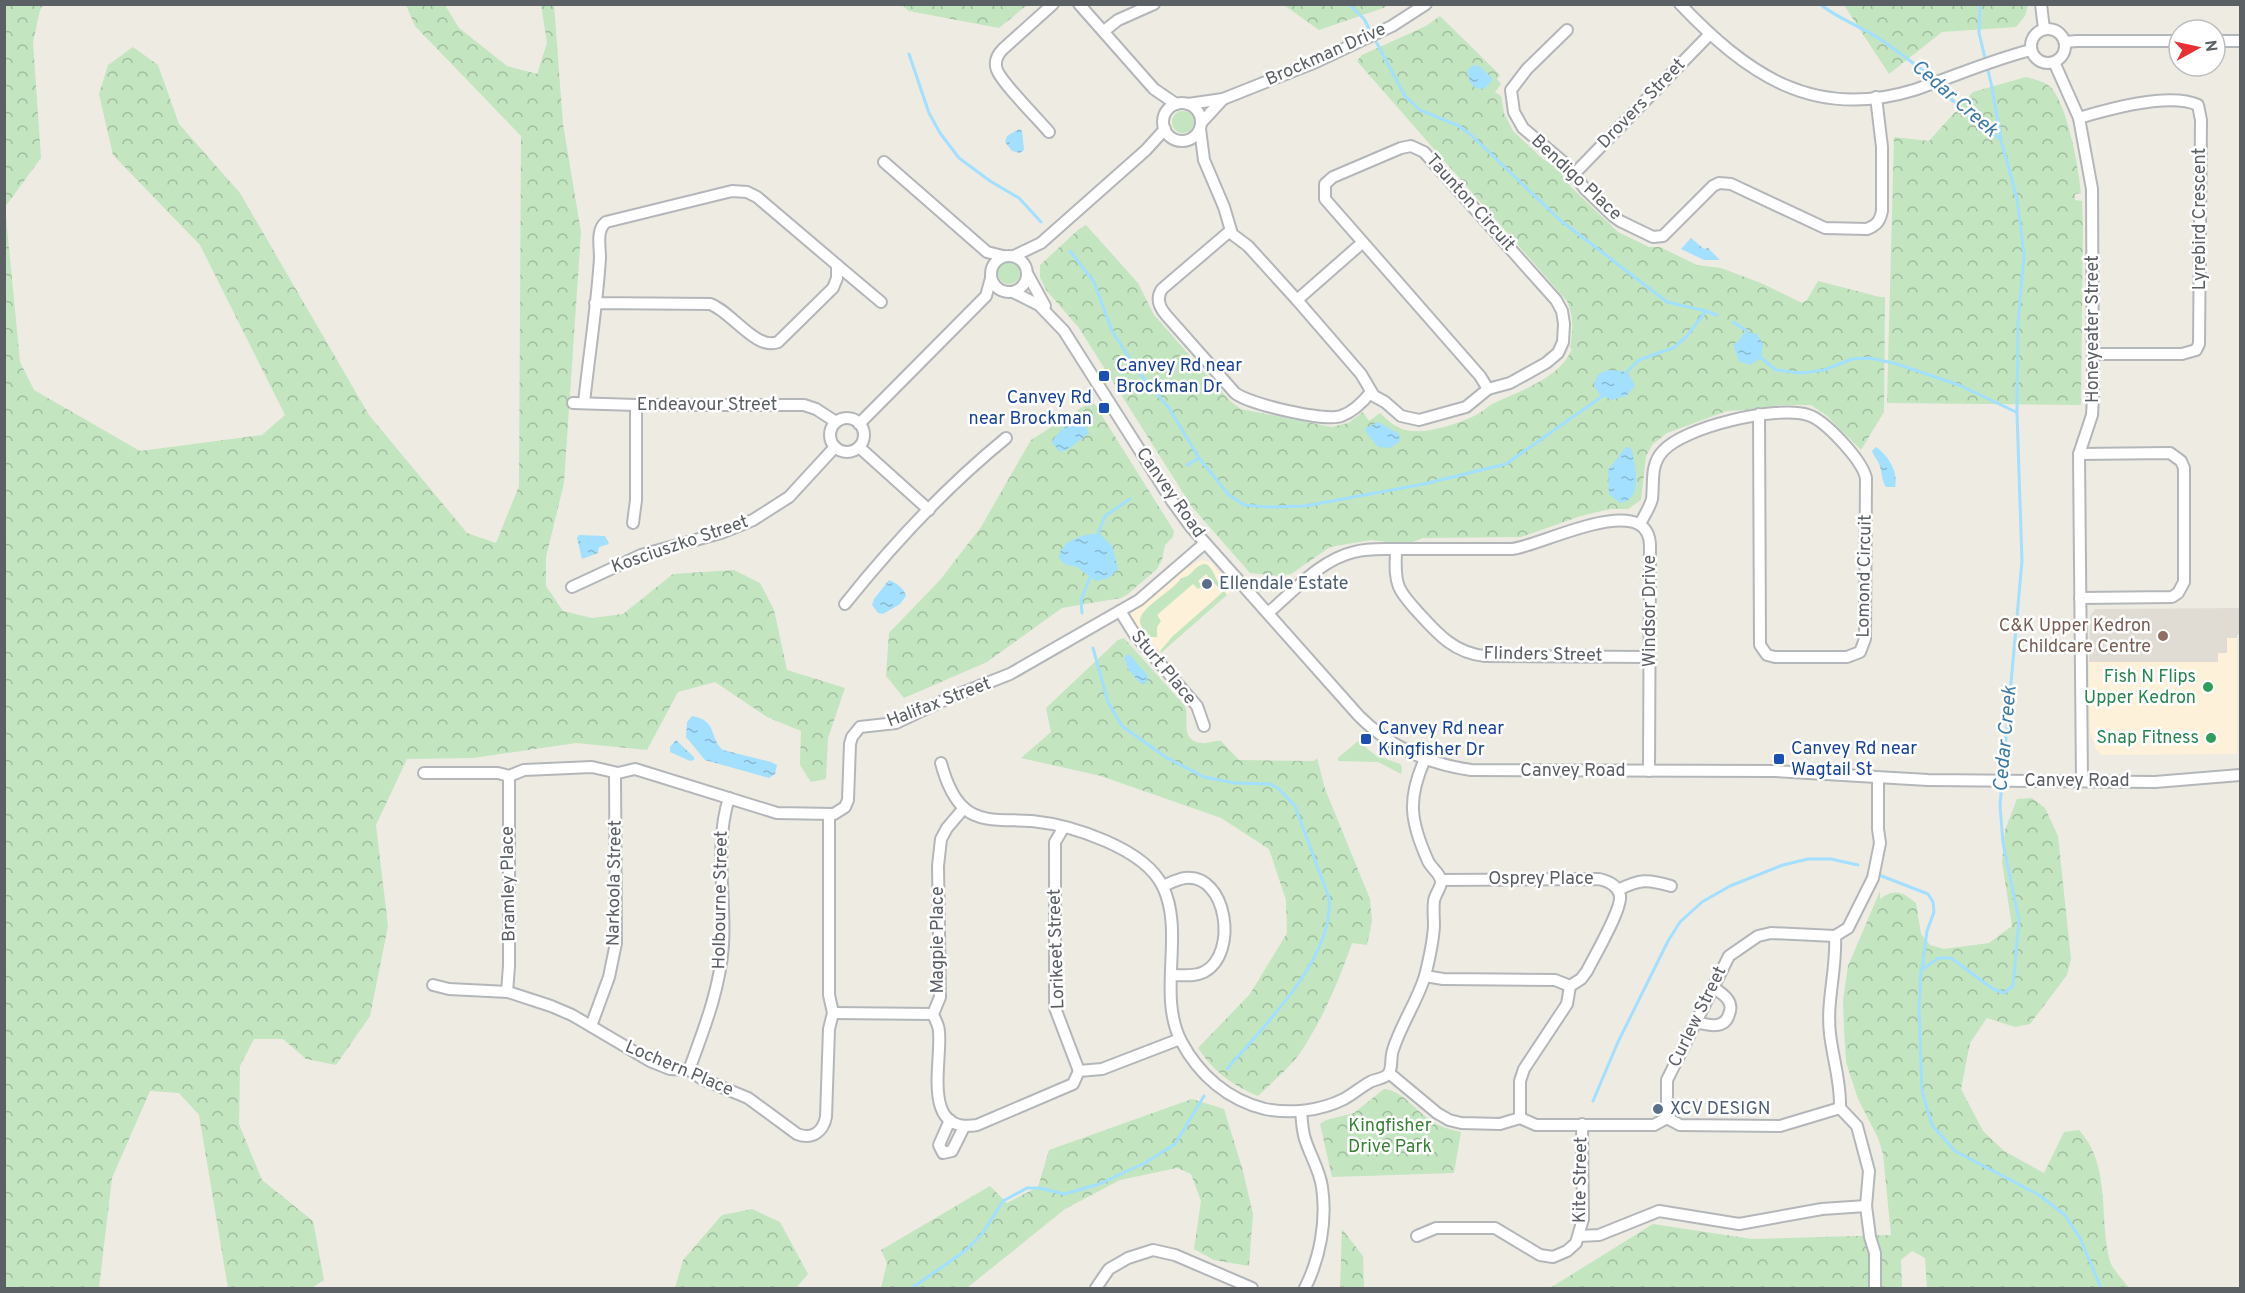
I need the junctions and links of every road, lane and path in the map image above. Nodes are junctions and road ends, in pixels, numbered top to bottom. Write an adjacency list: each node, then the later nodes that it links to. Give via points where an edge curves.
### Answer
1 (1053, 4): 24 (street, via 1003,49 996,63 1000,76)
2 (1079, 4): 9 (street)
3 (1154, 4): 9 (street, via 1118,20)
4 (1426, 4): 17 (street, Brockman Drive, via 1354,44)
5 (1680, 4): 10 (street)
6 (2042, 4): 7 (street)
7 (2044, 28): 12 (street, via 2058,31); 13 (street, via 2033,37)
8 (1567, 30): 30 (street, Bendigo Place, via 1527,69 1511,90 1511,98 1523,128)
9 (1104, 31): 15 (street)
10 (1709, 34): 16 (street, via 1754,70 1799,91 1837,98); 30 (street, Drovers Street)
11 (2167, 41): 12 (street)
12 (2065, 42): 14 (street, via 2064,52)
13 (2031, 50): 14 (street, via 2040,61); 16 (street, via 1915,89)
14 (2054, 62): 21 (street, Honeyeater Street)
15 (1154, 89): 18 (street); 20 (street)
16 (1876, 97): 30 (street, Bendigo Place, via 1882,147 1882,211 1877,224 1867,229 1825,228 1724,183 1713,186 1663,236 1653,237 1620,221 1585,189)
17 (1223, 99): 19 (street, Brockman Drive); 22 (street, Brockman Drive)
18 (1176, 104): 19 (street); 20 (street)
19 (1188, 104): 22 (street, via 1198,111)
20 (1164, 117): 23 (street)
21 (2079, 118): 45 (street, Honeyeater Street, via 2093,207); 45 (street, Lyrebird Crescent, via 2140,102 2185,102 2198,105 2201,120 2199,344 2196,350 2182,354)
22 (1201, 126): 26 (street); 28 (street)
23 (1165, 129): 25 (street); 27 (street)
24 (1049, 132)
25 (1173, 138): 26 (street); 27 (street)
26 (1185, 141): 28 (street)
27 (1146, 150): 32 (street)
28 (1204, 160): 31 (street)
29 (884, 162): 34 (street)
30 (1575, 174)
31 (1230, 231): 41 (street, Taunton Circuit); 47 (street, via 1162,289 1159,302 1166,315 1235,393 1250,402 1332,418 1349,412)
32 (1041, 243): 35 (street); 37 (street)
33 (1362, 243): 41 (street); 46 (street, Taunton Circuit); 46 (street, Taunton Circuit, via 1326,201 1327,182 1401,148 1420,148 1556,300 1563,315 1563,342 1552,359 1507,384)
34 (987, 252): 35 (street); 38 (street)
35 (1009, 256): 37 (street, via 1020,259); 38 (street, via 997,260)
36 (837, 265): 42 (street); 43 (street, via 833,288 773,344 762,343 710,304); 43 (street, via 757,197 732,191 603,225)
37 (1027, 272): 39 (street, via 1023,286); 44 (street, Canvey Road)
38 (991, 274): 39 (street, via 996,287); 40 (street)
39 (1008, 292): 40 (street); 44 (street, Canvey Road, via 1035,301)
40 (986, 297): 51 (street)
41 (1297, 300): 47 (street, Taunton Circuit, via 1363,377)
42 (881, 302)
43 (595, 303): 48 (street, Endeavour Street, via 579,403)
44 (1049, 313): 59 (street, Canvey Road, via 1071,341 1175,506)
45 (2094, 354): 55 (street, Honeyeater Street, via 2092,415)
46 (1488, 389): 47 (street, Taunton Circuit, via 1466,407 1419,420 1399,415)
47 (1371, 392)
48 (636, 405): 50 (street, Endeavour Street, via 804,405); 57 (street)
49 (1759, 414): 49 (street, Lomond Circuit, via 1802,413 1813,417 1863,469 1865,639 1862,650 1854,656 1775,657 1767,655 1760,645); 58 (street, Lomond Circuit, via 1730,420 1670,444 1655,465 1651,502)
50 (836, 422): 51 (street, via 847,418); 53 (street, via 830,432)
51 (859, 424): 54 (street, via 863,432)
52 (1006, 438): 56 (street, via 965,471)
53 (835, 447): 54 (street, via 844,452); 61 (street, Kosciuszko Street, via 789,497 753,520 640,555)
54 (859, 447): 56 (street)
55 (2079, 454): 62 (street, Honeyeater Street); 62 (street, via 2170,453 2184,468 2184,582 2178,593 2172,597)
56 (929, 510): 63 (street)
57 (633, 523)
58 (1640, 524): 60 (street, via 1606,521 1512,549); 66 (street, Windsor Drive, via 1648,531 1650,542)
59 (1205, 543): 64 (street, Halifax Street, via 1145,595); 65 (street, Canvey Road)
60 (1396, 549): 65 (street, via 1361,550 1335,559); 66 (street, Flinders Street, via 1400,589 1434,630 1460,650 1485,656)
61 (572, 587)
62 (2080, 598): 76 (street, Honeyeater Street)
63 (845, 604)
64 (1120, 611): 67 (street, Sturt Place, via 1135,635 1197,706); 79 (street, Halifax Street, via 1002,679 896,723 860,727 850,744 848,800 840,811)
65 (1268, 613): 68 (street, Canvey Road, via 1365,722 1395,745)
66 (1650, 657): 70 (street, Windsor Drive)
67 (1204, 726)
68 (1425, 759): 70 (street, Canvey Road, via 1471,770); 81 (street, via 1414,789 1413,814 1427,859)
69 (941, 763): 78 (street, via 945,780)
70 (1649, 771): 75 (street, Canvey Road, via 1774,771)
71 (615, 773): 74 (street, via 592,767 524,770); 77 (street, via 647,771); 95 (street, Narkoola Street, via 616,943 609,977)
72 (424, 774): 74 (street)
73 (2241, 775): 76 (street, Canvey Road, via 2177,781)
74 (509, 776): 91 (street, Bramley Place)
75 (1878, 777): 76 (street, Canvey Road); 85 (street, via 1880,843 1873,878 1848,928)
76 (2082, 781)
77 (729, 798): 79 (street, via 777,813); 97 (street, Holbourne Street, via 722,821 721,964 711,1011)
78 (964, 808): 80 (street, via 982,817); 93 (street, Magpie Place, via 941,839 939,997)
79 (829, 814): 92 (street, Lochern Place, via 828,995)
80 (1064, 826): 82 (street, via 1125,850); 98 (street, Lorikeet Street, via 1055,842 1055,1008)
81 (1441, 880): 84 (street, Osprey Place, via 1599,879 1609,881); 87 (street, via 1434,900)
82 (1163, 886): 86 (street, via 1169,904); 86 (street, via 1184,878 1207,884 1219,903 1226,926 1222,948 1210,968 1193,975)
83 (1671, 886): 84 (street, Osprey Place, via 1646,880)
84 (1618, 890): 89 (street, via 1617,910 1587,971)
85 (1835, 936): 90 (street, Curlew Street, via 1758,936 1729,956); 100 (street, via 1829,1000)
86 (1171, 975): 96 (street, via 1171,1004)
87 (1425, 976): 89 (street, via 1555,980); 99 (street, via 1394,1046)
88 (433, 985): 91 (street, Lochern Place)
89 (1570, 986): 103 (street, via 1566,1004 1522,1075)
90 (1713, 987): 94 (street, Curlew Street); 94 (street, via 1728,999 1729,1016 1714,1026)
91 (507, 992): 95 (street, Lochern Place, via 551,1006)
92 (833, 1013): 93 (street); 97 (street, Lochern Place, via 828,1029 826,1117 815,1134 797,1134 753,1101)
93 (933, 1014): 102 (street, Magpie Place, via 939,1032 937,1095)
94 (1696, 1022): 104 (street, Curlew Street, via 1667,1080)
95 (591, 1026): 97 (street, Lochern Place, via 650,1061 670,1069)
96 (1180, 1039): 98 (street, via 1102,1068); 101 (street, via 1200,1070 1228,1094 1262,1108)
97 (689, 1070)
98 (1079, 1071): 106 (street, via 1073,1084)
99 (1389, 1073): 101 (street, via 1339,1101); 103 (street, via 1449,1120 1500,1124)
100 (1840, 1108): 104 (street, via 1780,1126 1680,1125); 107 (street, via 1857,1126 1869,1171)
101 (1301, 1111): 112 (street, via 1304,1137 1323,1196 1319,1247)
102 (946, 1116): 106 (street); 106 (street, via 939,1142 943,1153 952,1151)
103 (1520, 1118): 105 (street, via 1536,1125)
104 (1667, 1118): 105 (street, via 1654,1125)
105 (1582, 1124): 109 (street, Kite Street, via 1583,1219)
106 (964, 1127)
107 (1866, 1206): 109 (street, via 1822,1209 1739,1224 1659,1211 1599,1235); 113 (street, via 1875,1253)
108 (1417, 1236): 109 (street, Kite Street, via 1436,1228 1495,1228 1540,1255 1553,1257 1567,1251)
109 (1579, 1236)
110 (1096, 1288): 111 (street, via 1109,1269 1153,1250 1175,1255)
111 (1252, 1288)
112 (1305, 1288)
113 (1875, 1288)

